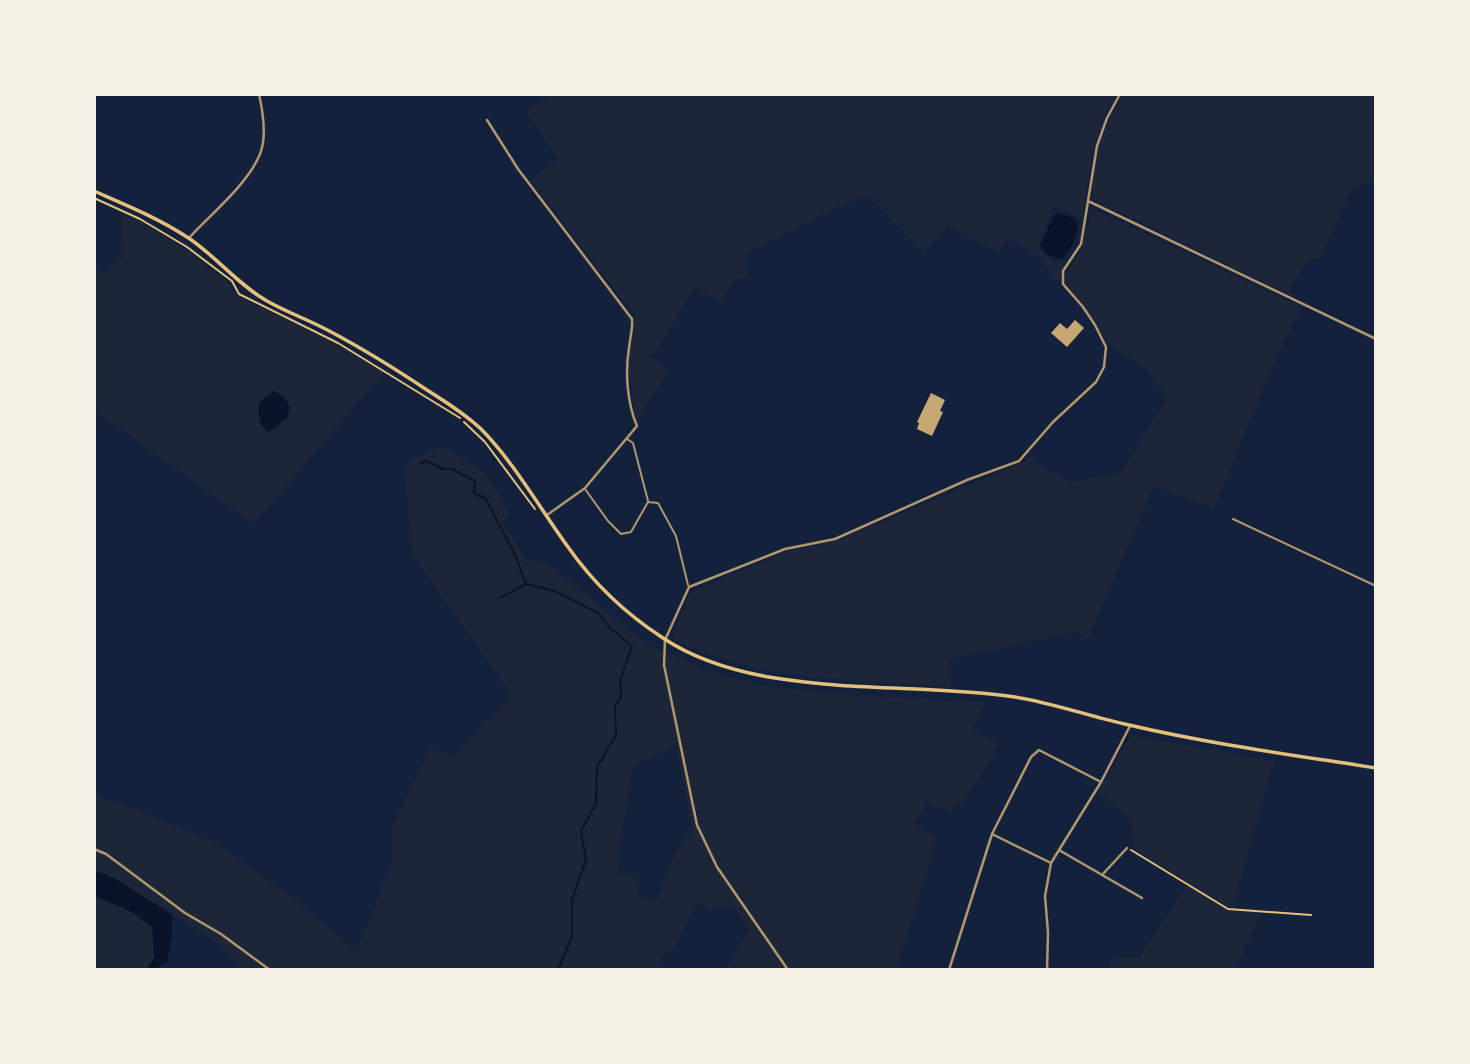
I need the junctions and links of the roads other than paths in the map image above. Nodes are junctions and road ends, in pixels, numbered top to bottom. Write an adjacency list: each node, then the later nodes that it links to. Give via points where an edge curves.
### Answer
1 (259, 94): 6 (street, via 264,114 261,153 247,177)
2 (1120, 94): 5 (street, via 1097,146)
3 (487, 120): 8 (street, via 518,169 632,319 628,388 638,426)
4 (94, 191): 6 (main road)
5 (1088, 201): 7 (street); 14 (street, via 1081,244 1063,271 1063,284 1095,325 1106,348 1104,367 1096,382 1018,460 835,539 785,549)
6 (189, 237): 11 (main road, via 265,300 334,333 465,415 485,433)
7 (1376, 339)
8 (627, 439): 9 (street); 10 (lane, via 633,443)
9 (585, 488): 10 (lane, via 621,534 631,532); 11 (street)
10 (648, 502): 14 (lane, via 658,503 676,536)
11 (547, 515): 15 (main road, via 600,587)
12 (1233, 519): 13 (lane)
13 (1376, 586)
14 (689, 587): 15 (street)
15 (665, 640): 16 (main road, via 718,665 763,676 1007,696); 27 (street, via 664,665 702,839)
16 (1130, 726): 17 (main road); 18 (street)
17 (1376, 768)
18 (1101, 782): 19 (street, via 1039,750 1031,757); 22 (street)
19 (992, 834): 23 (street); 28 (street)
20 (1128, 848): 24 (street)
21 (94, 849): 26 (street)
22 (1059, 850): 23 (street); 24 (street)
23 (1051, 863): 29 (street, via 1045,896)
24 (1102, 875): 25 (street)
25 (1142, 898)
26 (270, 970)
27 (788, 970)
28 (949, 970)
29 (1047, 970)

